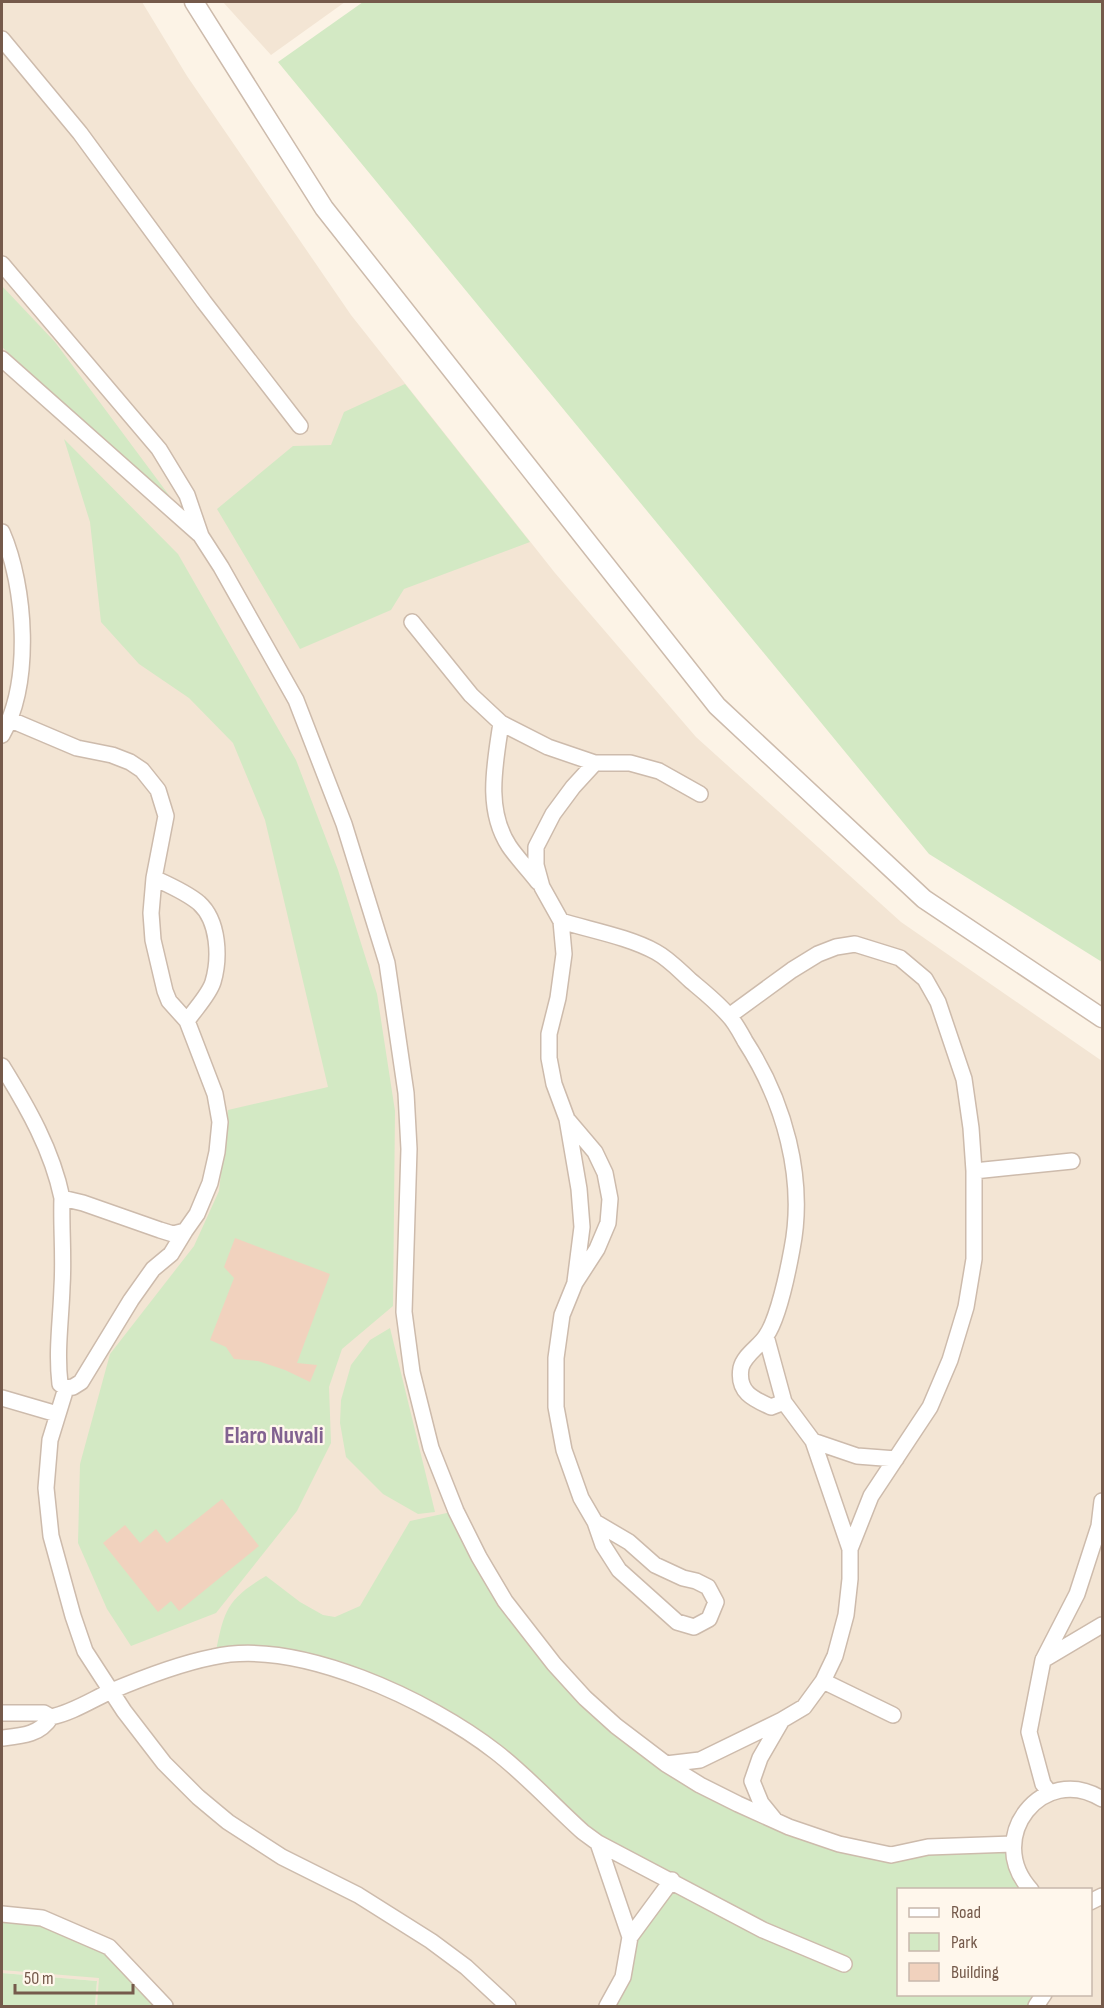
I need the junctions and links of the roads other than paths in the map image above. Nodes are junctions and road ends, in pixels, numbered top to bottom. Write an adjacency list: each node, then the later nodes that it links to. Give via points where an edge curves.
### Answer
1 (194, 2): 18 (street, via 324,208 717,706 924,899)
2 (2, 39): 5 (street, via 80,133)
3 (2, 264): 7 (street, via 159,449 187,495)
4 (2, 359): 7 (street)
5 (300, 426)
6 (2, 532): 9 (street, via 17,587 23,634 18,696)
7 (201, 536): 47 (street, via 296,700 344,824 387,963 407,1104 404,1312 412,1372 431,1448 474,1548 505,1600 585,1698)
8 (412, 622): 10 (street, via 471,695)
9 (11, 720): 11 (street); 14 (street, via 77,748 112,755 142,770 158,790 165,816)
10 (501, 723): 12 (street, via 548,747); 15 (street, via 494,803 499,825 509,845)
11 (2, 735)
12 (595, 763): 13 (street, via 630,763 658,771); 15 (street, via 553,814 536,847)
13 (700, 794)
14 (154, 878): 19 (street, via 153,940 169,1001); 19 (street, via 201,905 216,938 212,984)
15 (542, 887): 16 (street)
16 (561, 921): 17 (street, via 656,952); 21 (street, via 564,954 549,1034 549,1058)
17 (729, 1016): 23 (street, via 792,970 836,947 855,945 900,958 925,979 938,1002 964,1079); 27 (street, via 772,1090 789,1138 796,1196 792,1247 780,1300)
18 (1102, 1018)
19 (187, 1021): 25 (street, via 215,1094 220,1122 210,1183)
20 (2, 1066): 24 (street, via 37,1126 57,1172)
21 (567, 1119): 26 (street, via 582,1227); 26 (street, via 596,1152 610,1199 608,1223)
22 (1072, 1161): 23 (street)
23 (974, 1171): 33 (street, via 974,1259 966,1307 930,1407)
24 (63, 1198): 25 (street, via 173,1234); 28 (street, via 57,1363 60,1384)
25 (185, 1231): 28 (street, via 171,1254 153,1269 131,1300 81,1382)
26 (575, 1283): 35 (street, via 562,1315 557,1347 556,1407 564,1450 581,1498)
27 (766, 1336): 30 (street); 30 (street, via 741,1367 741,1383 749,1396 771,1407)
28 (66, 1388): 31 (street)
29 (2, 1398): 31 (street)
30 (784, 1402): 32 (street)
31 (57, 1414): 41 (street, via 50,1440 46,1488 51,1536 85,1651)
32 (813, 1441): 33 (street, via 857,1456); 37 (street)
33 (896, 1459): 37 (street, via 871,1496)
34 (1102, 1500): 36 (street)
35 (595, 1522): 35 (street, via 655,1565 708,1587 716,1602 710,1619 694,1627 677,1622 662,1610 619,1570 603,1545)
36 (1101, 1528): 39 (street, via 1077,1594)
37 (850, 1549): 40 (street, via 846,1615 835,1656)
38 (1102, 1625): 39 (street)
39 (1043, 1660): 48 (street, via 1029,1732 1042,1784)
40 (822, 1681): 43 (street); 45 (street, via 804,1707)
41 (112, 1691): 44 (street); 51 (street, via 215,1656 252,1654 314,1663 426,1706 496,1752); 59 (street, via 164,1763 228,1822 431,1941 466,1967)
42 (2, 1713): 44 (street, via 44,1713)
43 (893, 1714)
44 (51, 1717): 46 (street, via 35,1732)
45 (782, 1720): 47 (street, via 700,1760); 50 (street, via 752,1781 761,1803)
46 (2, 1738)
47 (666, 1764): 50 (street, via 700,1785)
48 (1050, 1793): 49 (street, via 1066,1790); 52 (street, via 1020,1819)
49 (1101, 1796)
50 (776, 1821): 52 (street, via 839,1844 891,1855 928,1847)
51 (598, 1843): 53 (street); 56 (street)
52 (1013, 1844): 54 (street, via 1014,1863)
53 (672, 1880): 56 (street); 57 (street, via 763,1929)
54 (1029, 1888)
55 (2, 1914): 58 (street, via 42,1918 109,1947)
56 (630, 1936): 60 (street, via 622,1977)
57 (844, 1964)
58 (165, 2007)
59 (508, 2007)
60 (607, 2007)

